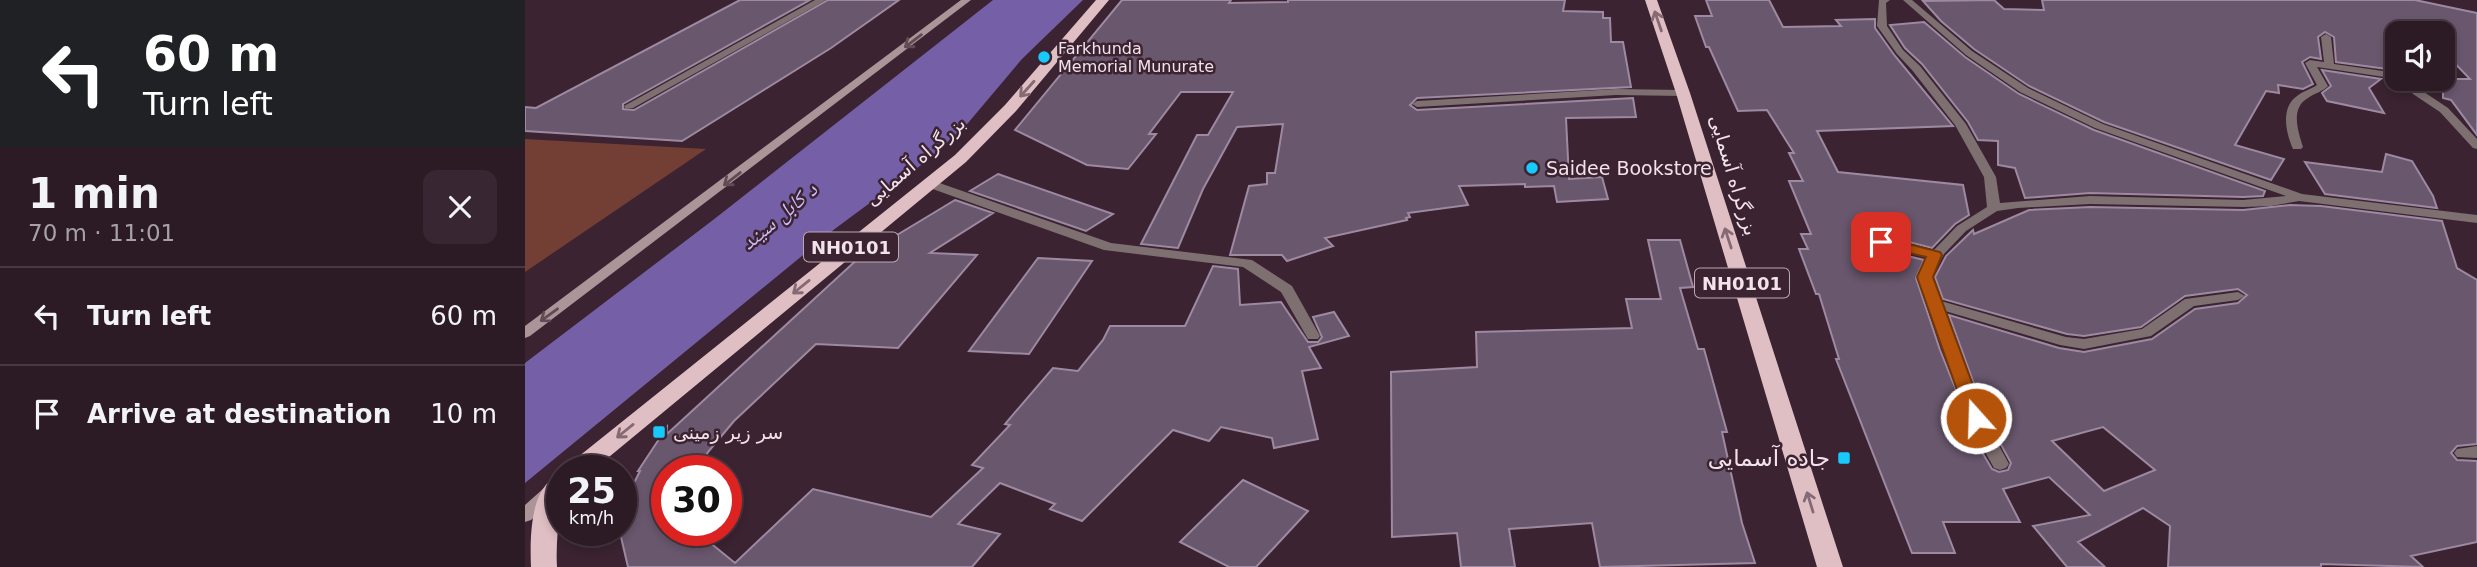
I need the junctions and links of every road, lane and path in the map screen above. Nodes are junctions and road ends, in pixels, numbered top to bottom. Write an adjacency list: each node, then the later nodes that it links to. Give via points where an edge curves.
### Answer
1 (822, 0): 13 (street)
2 (967, 0): 24 (main road, one-way to 24)
3 (1103, 0): 16 (highway, بزرگراه آسمایی / NH0101, one-way to 16, via 996,124)
4 (1651, 0): 11 (highway, بزرگراه آسمایی / NH0101, one-way to 4)
5 (1886, 0): 18 (street, via 1882,2 1882,26 1960,124 1990,177)
6 (1907, 0): 17 (street, via 1969,53 2052,105 2099,127)
7 (2326, 37): 8 (street)
8 (2329, 65): 9 (street); 15 (street, via 2310,63 2323,86 2294,106 2290,117)
9 (2385, 74)
10 (2416, 91): 14 (street, via 2444,110)
11 (1683, 93): 12 (street, via 1616,92); 32 (highway, بزرگراه آسمایی / NH0101, one-way to 11)
12 (1416, 104)
13 (629, 106)
14 (2477, 146)
15 (2297, 147)
16 (931, 184): 25 (street, via 1109,247 1247,264 1287,289); 26 (highway, بزرگراه آسمایی / NH0101, one-way to 26)
17 (2300, 197): 18 (street, via 2264,205 2085,199); 19 (street)
18 (1994, 208): 21 (street, via 1954,232)
19 (2477, 219)
20 (1881, 242): 21 (street)
21 (1934, 255): 23 (street, via 1925,277)
22 (2238, 296): 23 (street, via 2190,302 2146,334 2084,344)
23 (1933, 303): 27 (street, via 1976,418)
24 (525, 333)
25 (1313, 336)
26 (596, 455)
27 (2000, 464)
28 (546, 496): 29 (main road)
29 (525, 514)
30 (546, 526): 31 (highway)
31 (544, 567)
32 (1829, 567)

